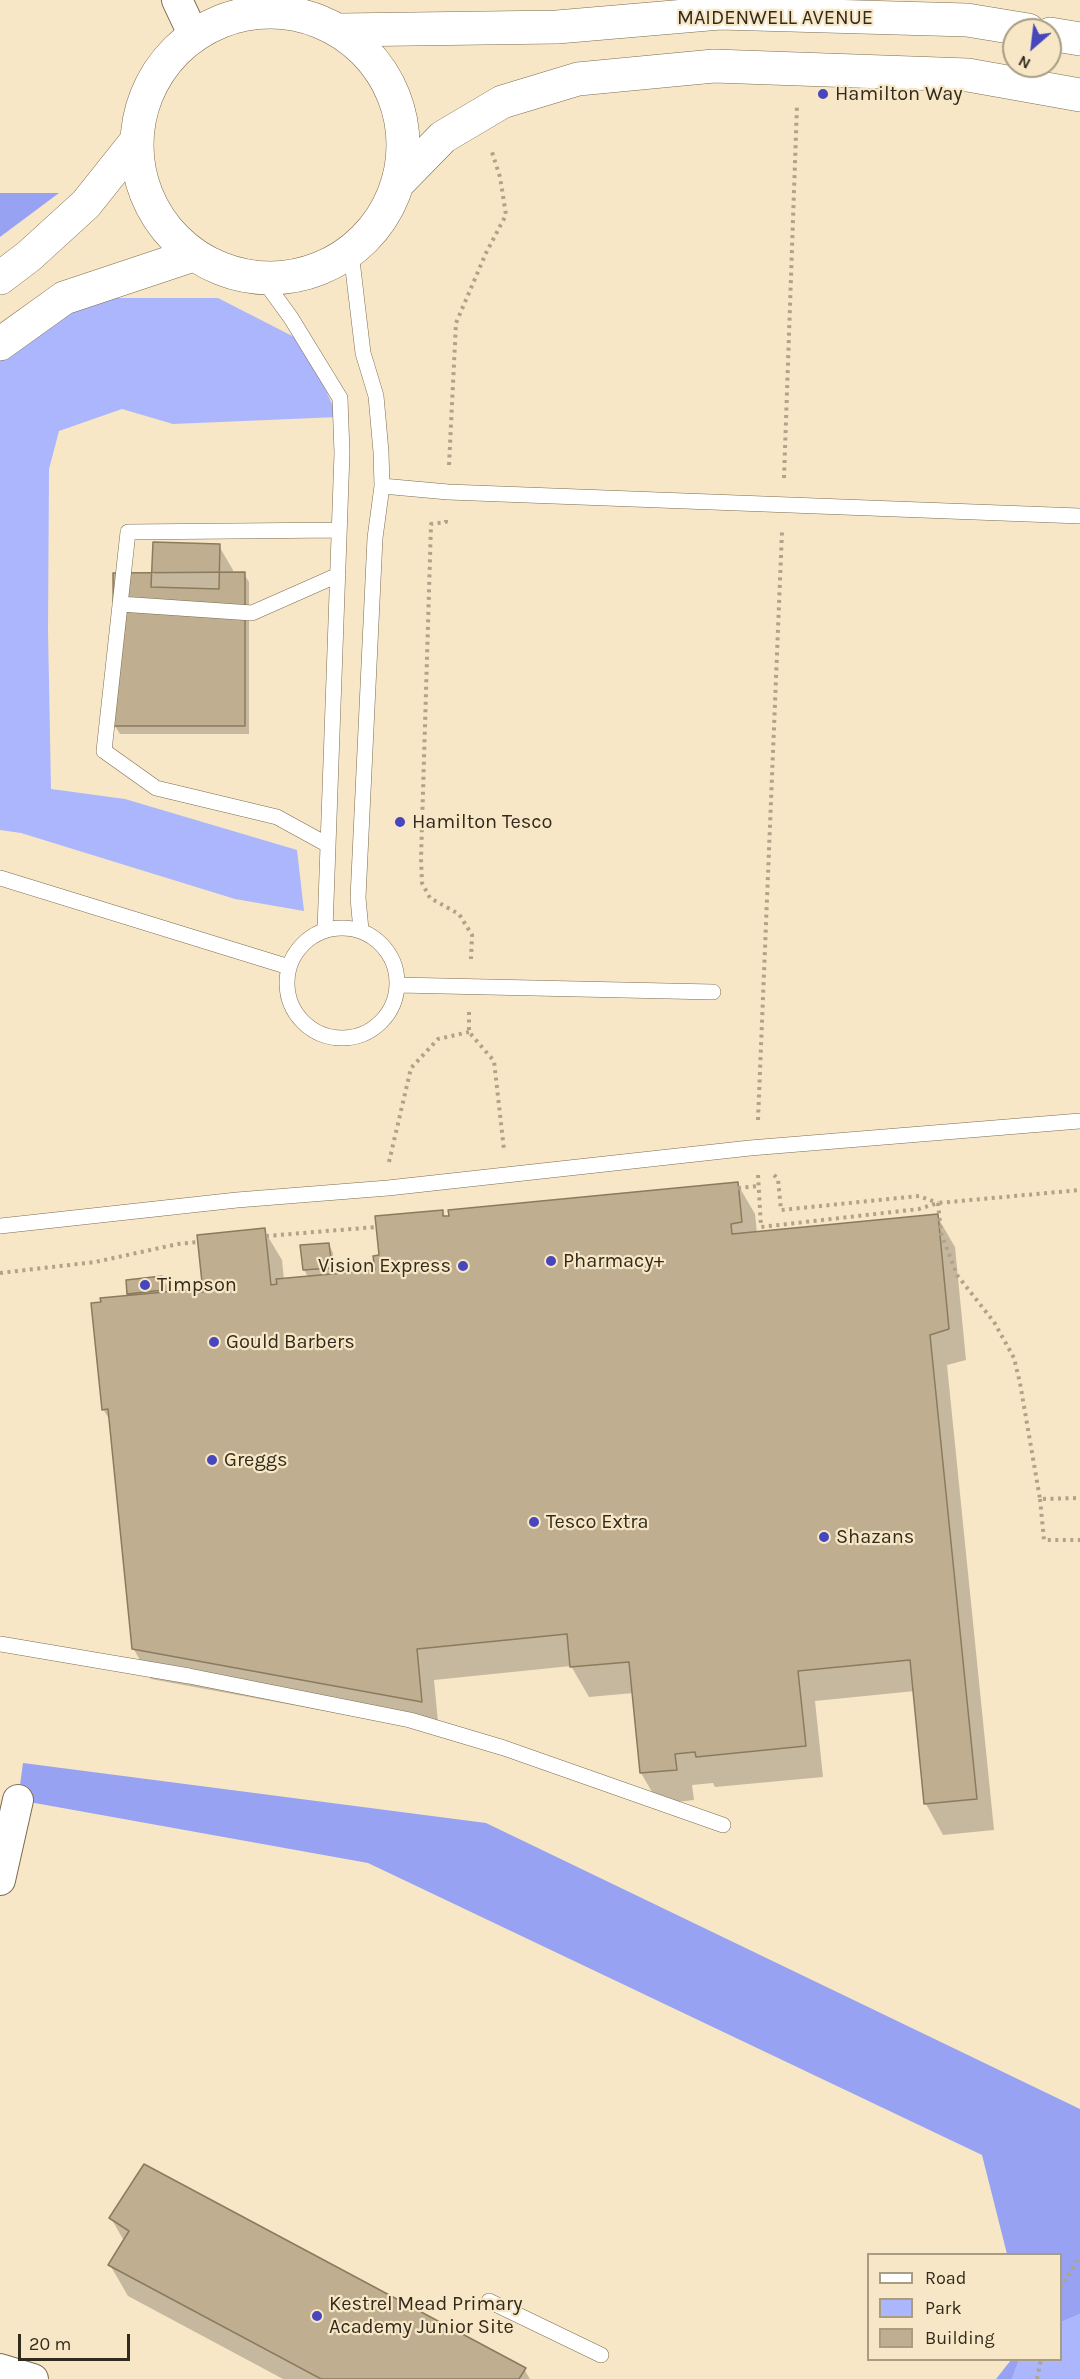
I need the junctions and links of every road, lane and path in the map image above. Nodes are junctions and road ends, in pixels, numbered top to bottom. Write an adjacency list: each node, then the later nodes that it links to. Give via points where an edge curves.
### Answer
1 (177, 0): 4 (street)
2 (1002, 26): 3 (street, MAIDENWELL AVENUE, via 967,20 720,13 557,27)
3 (340, 30): 4 (street, via 307,15 276,10 230,16); 11 (street, via 374,60 398,102 404,140)
4 (194, 36): 10 (street, via 158,69 140,110)
5 (1062, 36): 6 (street)
6 (1080, 39)
7 (1080, 94): 9 (street, via 968,75 714,66 578,79 502,102)
8 (797, 98): 19 (path)
9 (479, 116): 11 (street, via 443,137); 18 (path, via 500,177 506,215 456,323)
10 (133, 145): 13 (street, via 142,188 165,230); 14 (street, via 86,204)
11 (399, 182): 12 (street, via 373,231)
12 (351, 252): 15 (street, via 320,270); 17 (lane, via 363,354 376,396)
13 (193, 255): 15 (street, via 213,266); 16 (street, via 64,298)
14 (0, 278)
15 (262, 278): 21 (lane, via 340,398)
16 (0, 344)
17 (382, 486): 18 (lane); 27 (lane, via 375,538 358,898)
18 (448, 492): 19 (lane); 30 (path, via 446,522 431,524 422,883 430,898 459,914 472,934)
19 (783, 505): 20 (lane); 34 (path)
20 (1080, 516)
21 (339, 530): 22 (lane); 23 (lane, via 128,532)
22 (338, 575): 23 (lane, via 252,613); 24 (lane)
23 (120, 604): 24 (lane, via 104,751 156,788 277,817)
24 (328, 845): 26 (lane)
25 (0, 878): 28 (lane)
26 (325, 930): 27 (lane); 28 (lane, via 309,938)
27 (361, 930): 29 (lane, via 390,954)
28 (289, 967): 29 (lane, via 290,1004 314,1031 332,1038 350,1039 383,1022 394,1007)
29 (398, 985): 30 (lane)
30 (470, 986): 31 (lane); 32 (path)
31 (713, 992)
32 (469, 1032): 35 (path, via 494,1061); 37 (path, via 438,1039 411,1068 387,1169)
33 (1080, 1121): 34 (lane)
34 (757, 1147): 36 (path); 37 (lane)
35 (504, 1151)
36 (758, 1186): 38 (path); 40 (path, via 761,1227 919,1209)
37 (388, 1188): 41 (lane)
38 (738, 1188)
39 (1080, 1190): 40 (path)
40 (938, 1203): 47 (path, via 941,1233 957,1275 994,1322 1014,1358)
41 (0, 1226)
42 (376, 1227): 43 (path)
43 (266, 1236)
44 (198, 1242): 45 (path, via 95,1262)
45 (0, 1273)
46 (1080, 1498): 47 (path)
47 (1040, 1499): 48 (path, via 1044,1540)
48 (1080, 1540)
49 (0, 1644): 51 (lane, via 410,1720 504,1748)
50 (18, 1800): 52 (street)
51 (723, 1825)
52 (0, 1880)
53 (1080, 2256): 54 (path)
54 (1062, 2285)
55 (489, 2301): 56 (lane)
56 (601, 2355)
57 (1041, 2361): 60 (path)
58 (0, 2369): 59 (street)
59 (33, 2379)
60 (1037, 2379)

